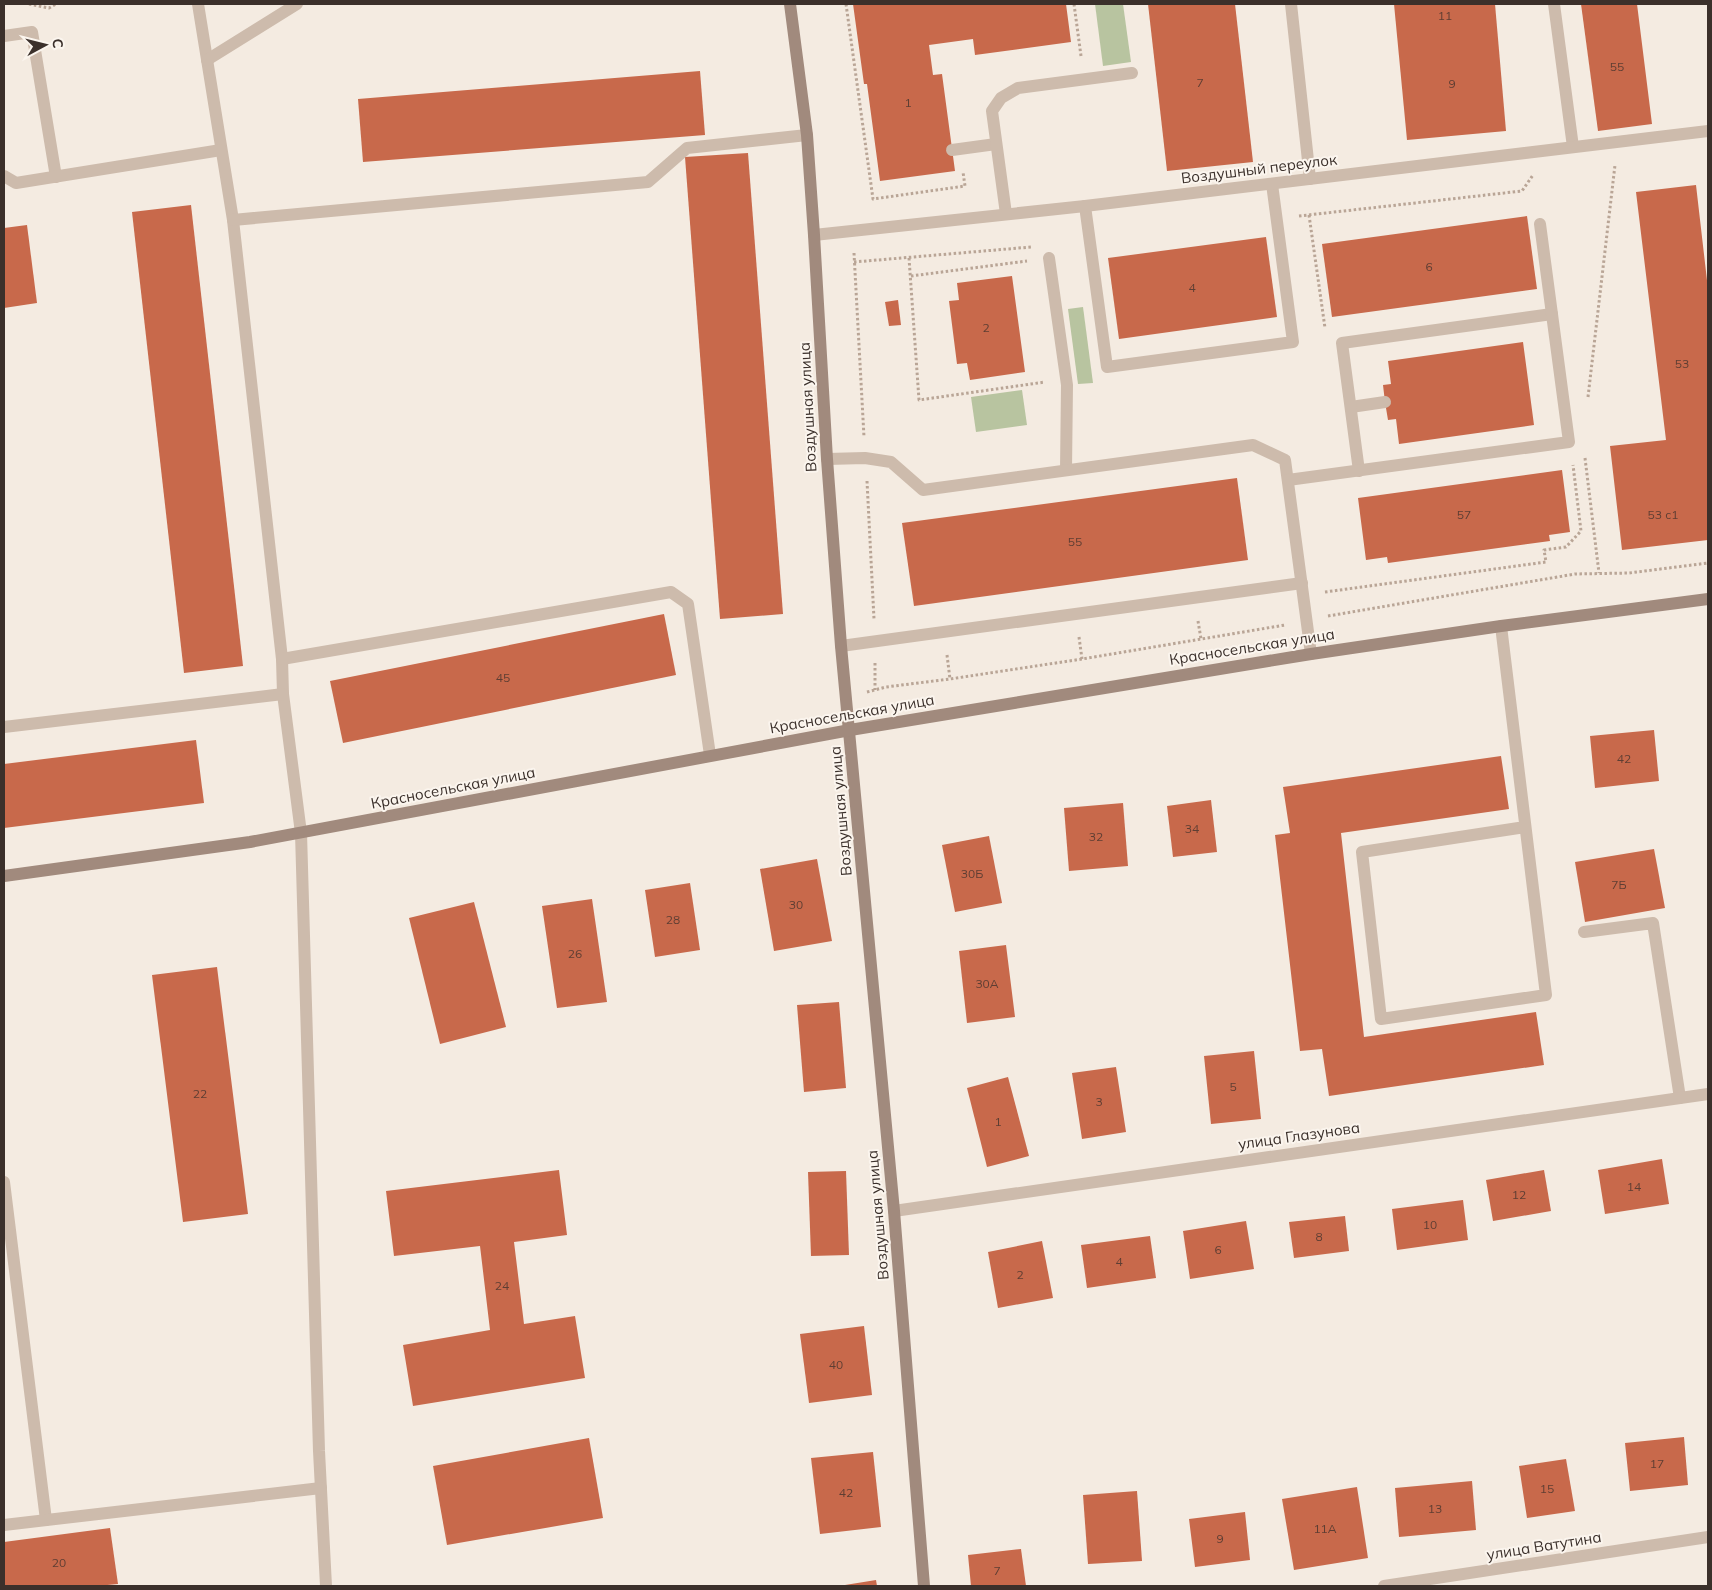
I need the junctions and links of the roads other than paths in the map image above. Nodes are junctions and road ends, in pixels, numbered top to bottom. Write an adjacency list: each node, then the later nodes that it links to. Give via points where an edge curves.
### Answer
1 (198, 4): 7 (street)
2 (297, 4): 7 (street)
3 (790, 4): 10 (main road, Воздушная улица)
4 (1291, 4): 17 (street)
5 (1554, 4): 12 (street)
6 (4, 36): 16 (street, via 32,32)
7 (207, 60): 13 (street)
8 (1132, 73): 11 (street, via 1018,88 1002,98 992,111)
9 (1708, 131): 12 (street, Воздушный переулок)
10 (807, 136): 21 (street, via 687,148 648,182); 23 (main road, Воздушная улица)
11 (996, 144): 14 (street); 20 (street)
12 (1573, 147): 17 (street, Воздушный переулок)
13 (221, 150): 16 (street); 21 (street)
14 (956, 150)
15 (4, 176): 16 (street, via 16,183)
16 (56, 177)
17 (1310, 179): 18 (street, Воздушный переулок)
18 (1272, 184): 19 (street, Воздушный переулок); 19 (street, via 1294,342 1107,367)
19 (1085, 206): 20 (street, Воздушный переулок)
20 (1006, 214): 23 (street, Воздушный переулок)
21 (232, 220): 37 (street)
22 (1540, 224): 25 (street)
23 (814, 235): 28 (main road, Воздушная улица)
24 (1050, 258): 29 (street, via 1066,379)
25 (1552, 314): 27 (street, via 1342,342); 30 (street, via 1570,442)
26 (1385, 402): 27 (street)
27 (1351, 407): 30 (street)
28 (827, 459): 29 (street, via 866,458 891,462 924,490); 35 (main road, Воздушная улица)
29 (1066, 470): 31 (street, via 1253,445 1285,460)
30 (1359, 471): 31 (street)
31 (1288, 480): 32 (street)
32 (1302, 589): 35 (street); 36 (street)
33 (1708, 599): 34 (main road, Красносельская улица)
34 (1501, 626): 36 (main road, Красносельская улица); 42 (street)
35 (842, 646): 40 (main road, Воздушная улица)
36 (1311, 654): 40 (main road, Красносельская улица)
37 (282, 659): 38 (street); 41 (street, via 671,592 688,604)
38 (283, 694): 39 (street); 43 (street)
39 (4, 727)
40 (850, 730): 41 (main road, Красносельская улица); 49 (main road, Воздушная улица)
41 (710, 755): 43 (main road, Красносельская улица)
42 (1525, 828): 42 (street, via 1546,995 1381,1018 1362,852)
43 (301, 833): 44 (main road, Красносельская улица); 50 (street)
44 (4, 876)
45 (1584, 932): 47 (street, via 1652,923)
46 (1708, 1094): 47 (street, улица Глазунова)
47 (1680, 1098): 49 (street, улица Глазунова)
48 (4, 1182): 51 (street)
49 (894, 1210): 55 (main road, Воздушная улица)
50 (321, 1488): 51 (street); 54 (street)
51 (46, 1520): 52 (street)
52 (4, 1525)
53 (1708, 1537): 56 (street, улица Ватутина)
54 (326, 1586)
55 (924, 1586)
56 (1384, 1586)

